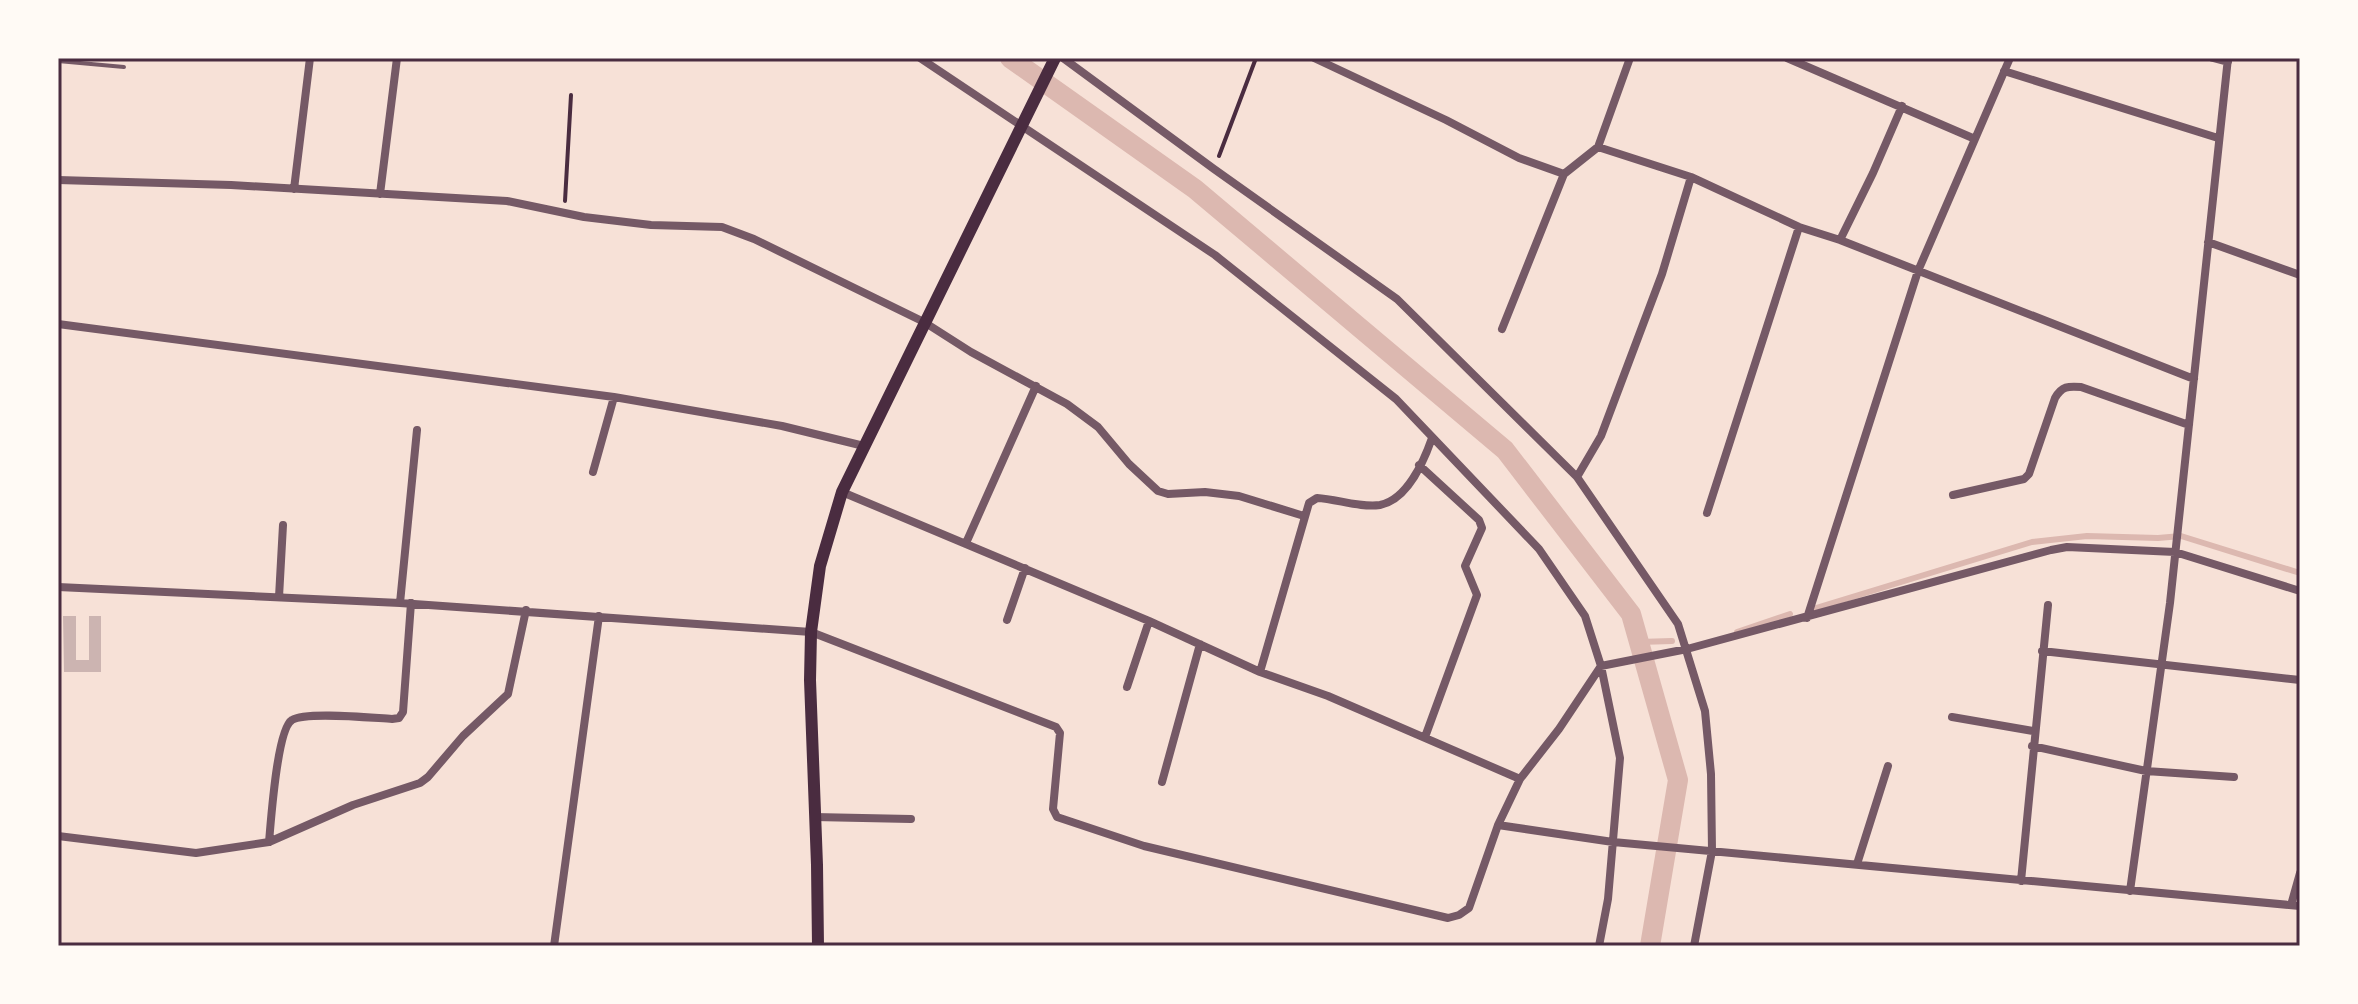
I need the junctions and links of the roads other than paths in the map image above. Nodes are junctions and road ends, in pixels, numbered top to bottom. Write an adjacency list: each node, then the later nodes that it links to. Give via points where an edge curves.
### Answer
1 (310, 58): 25 (street)
2 (397, 58): 26 (street)
3 (920, 58): 18 (street)
4 (1055, 58): 18 (main road)
5 (1063, 58): 44 (street, via 1397,299)
6 (1314, 58): 22 (street, via 1519,158)
7 (1630, 58): 21 (street)
8 (1787, 58): 15 (street)
9 (1819, 58): 15 (street)
10 (2010, 58): 16 (street)
11 (2213, 58): 12 (street)
12 (2228, 60): 19 (street)
13 (58, 61): 14 (lane)
14 (124, 67)
15 (1817, 69): 17 (street)
16 (2004, 71): 19 (street); 20 (street)
17 (1902, 106): 20 (street); 28 (street)
18 (1022, 120): 32 (main road); 40 (street, via 1215,255 1396,399)
19 (2218, 138): 29 (street)
20 (1975, 139): 30 (street)
21 (1598, 147): 22 (street); 23 (street)
22 (1564, 174): 34 (street)
23 (1691, 177): 27 (street); 44 (street, via 1662,274 1601,436)
24 (58, 180): 25 (street)
25 (294, 189): 26 (street)
26 (380, 194): 32 (street, via 507,201 651,225 722,227)
27 (1799, 227): 28 (street); 47 (street)
28 (1840, 240): 30 (street)
29 (2208, 242): 31 (street); 35 (street)
30 (1918, 271): 35 (street); 61 (street)
31 (2300, 275)
32 (924, 322): 36 (street); 41 (main road)
33 (58, 324): 37 (street)
34 (1502, 329)
35 (2194, 379): 38 (street)
36 (1036, 386): 48 (street, via 1098,427 1158,491 1239,496); 50 (street)
37 (614, 397): 41 (street); 43 (street)
38 (2189, 425): 46 (street, via 2068,386 2055,398 2024,479); 51 (street)
39 (417, 430): 56 (street)
40 (1432, 438): 42 (street); 69 (street, via 1539,549 1585,616)
41 (864, 446): 45 (main road)
42 (1419, 465): 48 (street, via 1407,488 1392,500 1379,505 1317,498); 75 (street, via 1482,528 1465,566 1477,595)
43 (593, 472)
44 (1577, 477): 66 (street, via 1678,624)
45 (842, 492): 50 (street); 64 (main road, via 820,566)
46 (1953, 495)
47 (1707, 513)
48 (1304, 516): 70 (street)
49 (283, 525): 55 (street)
50 (966, 543): 52 (street)
51 (2175, 552): 54 (street); 61 (street, via 2059,548); 68 (street)
52 (1025, 568): 62 (street); 63 (street)
53 (58, 587): 55 (street)
54 (2300, 591)
55 (279, 597): 56 (street)
56 (400, 603): 57 (street)
57 (411, 603): 59 (street); 86 (street, via 403,712 392,719 291,720 275,776)
58 (2048, 605): 67 (street)
59 (526, 610): 60 (street); 86 (street, via 508,694 428,777)
60 (599, 616): 64 (street); 94 (street)
61 (1807, 618): 66 (street)
62 (1007, 620)
63 (1149, 621): 65 (street); 72 (street)
64 (811, 632): 82 (main road); 84 (street, via 1056,727 1057,817 1144,846 1448,918 1469,908)
65 (1200, 644): 70 (street); 81 (street)
66 (1684, 650): 69 (street); 88 (street, via 1705,711 1711,774)
67 (2042, 651): 68 (street); 74 (street)
68 (2161, 662): 71 (street); 78 (street)
69 (1603, 665): 80 (street); 87 (street, via 1620,758)
70 (1260, 672): 75 (street)
71 (2300, 680)
72 (1127, 687)
73 (1952, 717): 74 (street)
74 (2033, 731): 76 (street)
75 (1425, 737): 80 (street)
76 (2032, 746): 78 (street); 91 (street)
77 (1888, 766): 89 (street)
78 (2146, 771): 79 (street); 92 (street)
79 (2234, 777)
80 (1520, 779): 84 (street)
81 (1162, 782)
82 (814, 817): 83 (street); 95 (main road)
83 (911, 819)
84 (1498, 825): 87 (street)
85 (58, 836): 86 (street, via 196,853)
86 (269, 842)
87 (1613, 842): 88 (street); 96 (street)
88 (1707, 851): 89 (street); 97 (street)
89 (1857, 864): 91 (street)
90 (2300, 873): 93 (street)
91 (2021, 881): 92 (street)
92 (2130, 891): 93 (street)
93 (2296, 906)
94 (554, 946)
95 (818, 946)
96 (1599, 946)
97 (1694, 946)

